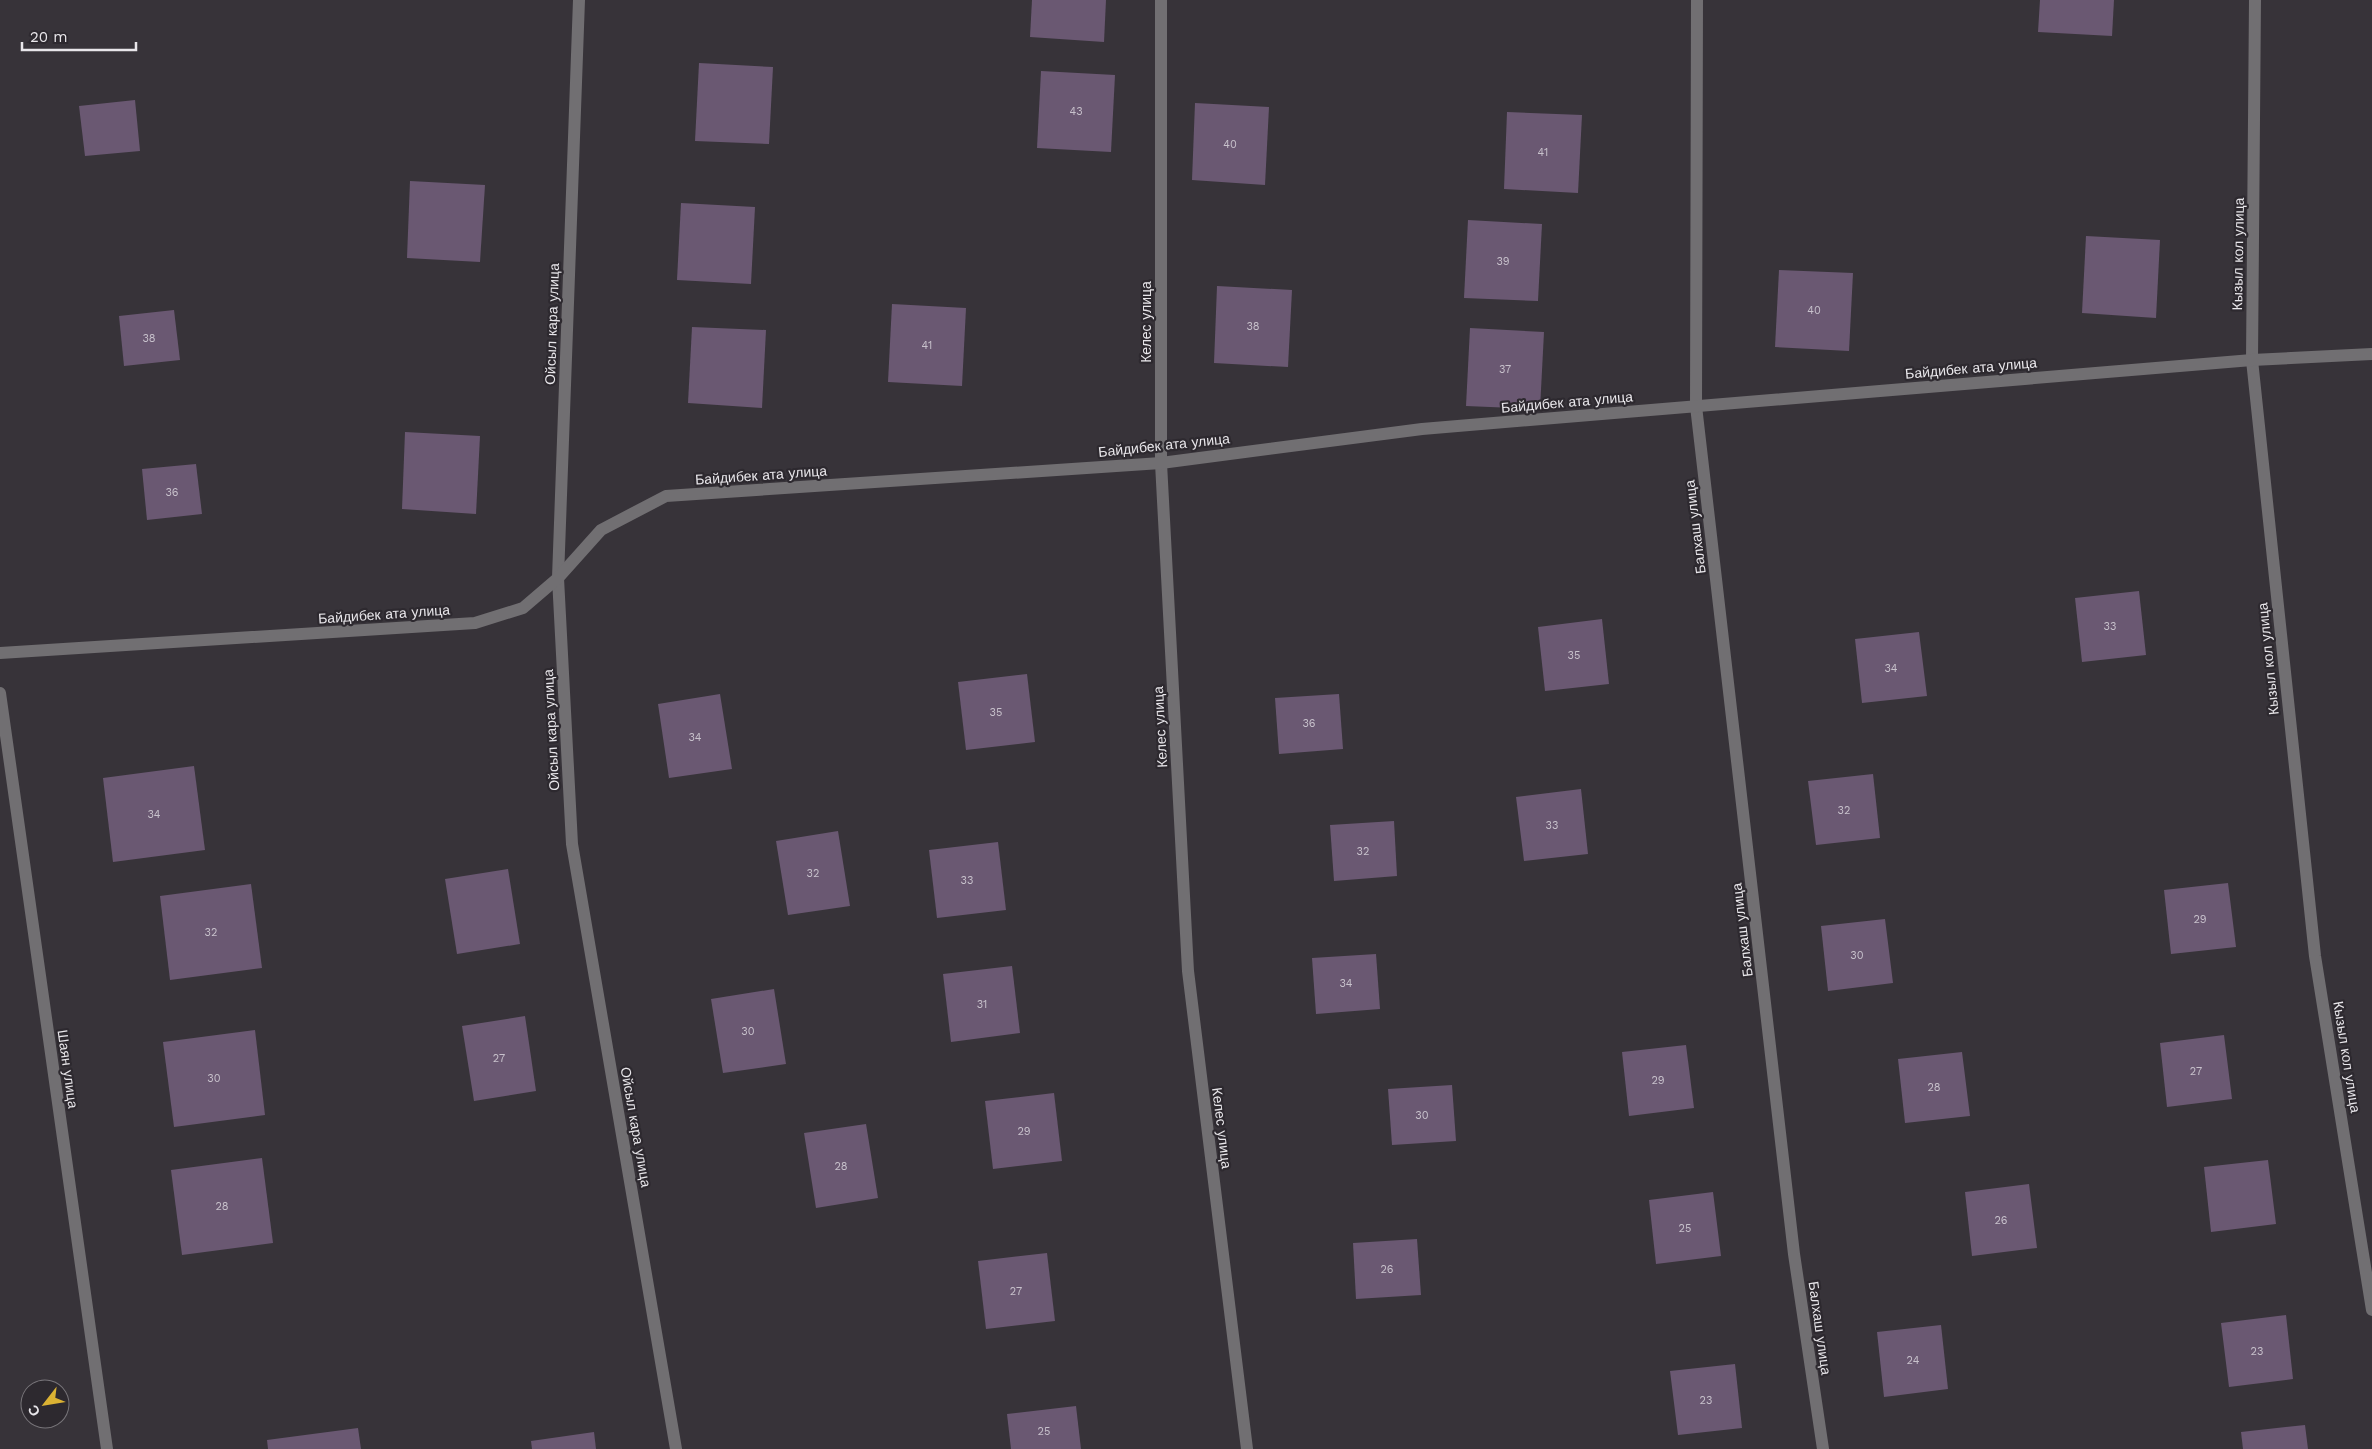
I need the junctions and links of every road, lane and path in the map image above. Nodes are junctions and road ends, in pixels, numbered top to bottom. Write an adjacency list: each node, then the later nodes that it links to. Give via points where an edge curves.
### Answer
1 (579, 0): 9 (street, Ойсыл кара улица)
2 (1161, 0): 8 (street, Келес улица)
3 (1696, 0): 7 (street, Балхаш улица)
4 (2255, 0): 6 (street, Кызыл кол улица)
5 (2372, 354): 6 (street, Байдибек ата улица)
6 (2252, 360): 7 (street, Байдибек ата улица); 12 (street, Кызыл кол улица, via 2315,956)
7 (1696, 406): 8 (street, Байдибек ата улица, via 1422,429); 16 (street, Балхаш улица, via 1794,1254)
8 (1161, 463): 9 (street, Байдибек ата улица, via 666,496 601,530); 15 (street, Келес улица, via 1188,971)
9 (558, 578): 10 (street, Байдибек ата улица, via 523,608 475,623); 14 (street, Ойсыл кара улица, via 572,844)
10 (0, 653)
11 (0, 693): 13 (street, Шаян улица)
12 (2372, 1310)
13 (107, 1449)
14 (676, 1449)
15 (1246, 1449)
16 (1823, 1449)

